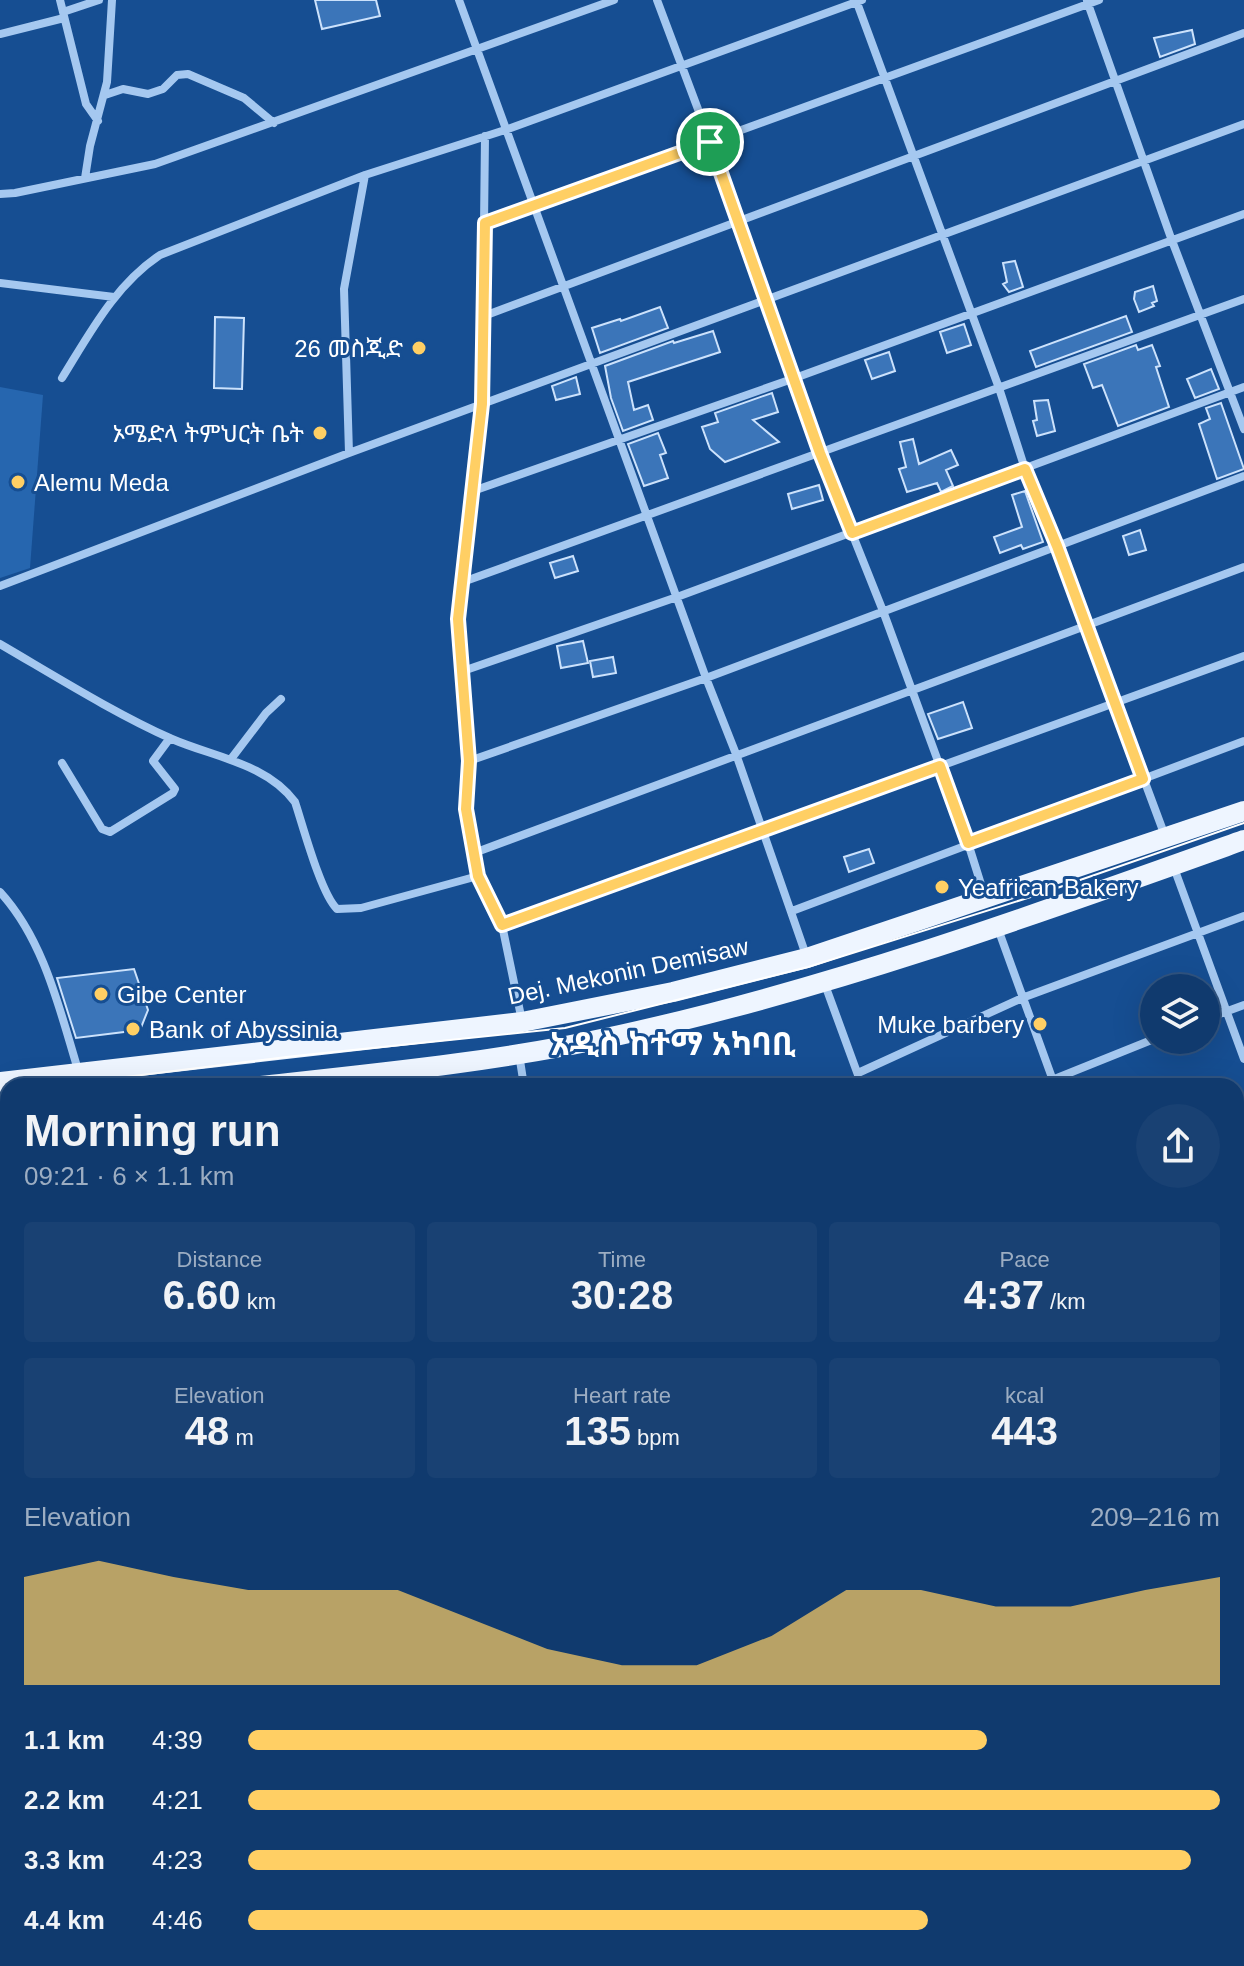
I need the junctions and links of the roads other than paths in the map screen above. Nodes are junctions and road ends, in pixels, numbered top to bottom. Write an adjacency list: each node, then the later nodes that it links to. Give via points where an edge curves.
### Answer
1 (60, 0): 10 (street)
2 (99, 0): 10 (street)
3 (112, 0): 17 (street)
4 (459, 0): 13 (street)
5 (614, 0): 13 (street)
6 (657, 0): 14 (street)
7 (1099, 0): 9 (street)
8 (858, 1): 14 (street); 15 (street)
9 (1088, 2): 15 (street); 16 (street)
10 (63, 15): 12 (street); 18 (street, via 86,104)
11 (1244, 33): 16 (street)
12 (0, 34)
13 (476, 51): 19 (street); 21 (street)
14 (683, 67): 21 (street); 23 (street)
15 (886, 79): 23 (street); 24 (street)
16 (1116, 81): 24 (street); 25 (street)
17 (105, 95): 18 (street); 19 (street, via 123,89 148,94 163,89 177,75 188,74 244,98)
18 (98, 121): 27 (street)
19 (274, 123): 27 (street, via 155,164)
20 (1244, 124): 25 (street)
21 (505, 130): 22 (street); 29 (street)
22 (485, 136): 26 (street); 32 (street)
23 (710, 142): 29 (street); 31 (street)
24 (913, 156): 31 (street); 33 (street)
25 (1146, 160): 33 (street); 34 (street)
26 (365, 175): 37 (street, via 160,255); 52 (street, via 344,289)
27 (85, 178): 28 (street)
28 (0, 194)
29 (532, 205): 32 (street); 36 (street)
30 (1244, 214): 34 (street)
31 (740, 221): 36 (street); 38 (street)
32 (485, 223): 42 (street)
33 (943, 235): 38 (street); 40 (street)
34 (1171, 238): 40 (street); 41 (street)
35 (0, 283): 37 (street)
36 (562, 287): 42 (street); 43 (street)
37 (114, 297): 44 (street)
38 (767, 299): 43 (street); 45 (street)
39 (1244, 299): 41 (street)
40 (970, 313): 45 (street); 47 (street)
41 (1202, 314): 47 (street); 48 (street)
42 (484, 316): 49 (street)
43 (591, 364): 49 (street); 51 (street)
44 (62, 378)
45 (795, 378): 51 (street); 53 (street)
46 (1244, 387): 48 (street)
47 (999, 388): 53 (street); 54 (street)
48 (1231, 391): 50 (street); 54 (street)
49 (482, 404): 52 (street); 56 (street)
50 (1244, 429)
51 (618, 440): 56 (street); 57 (street)
52 (349, 453): 62 (street)
53 (820, 453): 57 (street); 58 (street)
54 (1025, 469): 58 (street); 59 (street)
55 (1244, 476): 59 (street)
56 (473, 491): 61 (street)
57 (647, 515): 61 (street); 63 (street)
58 (852, 533): 63 (street); 64 (street)
59 (1057, 546): 64 (street); 65 (street)
60 (1244, 567): 65 (street)
61 (460, 583): 68 (street)
62 (0, 586)
63 (677, 597): 68 (street); 69 (street)
64 (883, 611): 69 (street); 70 (street)
65 (1086, 625): 70 (street); 72 (street)
66 (0, 644): 73 (street)
67 (1244, 656): 72 (street)
68 (463, 671): 77 (street)
69 (706, 678): 75 (street); 77 (street)
70 (911, 689): 75 (street); 79 (street)
71 (281, 699): 76 (street)
72 (1116, 703): 79 (street); 80 (street)
73 (170, 738): 76 (street); 78 (street, via 153,761 173,793 110,832 102,829)
74 (1244, 741): 80 (street)
75 (736, 754): 82 (street); 86 (street)
76 (231, 759): 88 (street, via 271,780 295,802 337,909 361,908)
77 (469, 761): 86 (street, via 466,809)
78 (62, 763)
79 (940, 766): 82 (street); 85 (street)
80 (1143, 779): 83 (street); 85 (street)
81 (1244, 811): 83 (main road, Dej. Mekonin Demisaw)
82 (763, 832): 91 (street); 93 (street)
83 (1166, 837): 90 (main road, Dej. Mekonin Demisaw)
84 (1244, 840): 87 (main road)
85 (968, 843): 90 (street); 91 (street)
86 (474, 853): 88 (street)
87 (1173, 864): 94 (main road); 95 (street)
88 (478, 876): 93 (street)
89 (0, 892): 107 (street, via 40,957)
90 (986, 898): 96 (main road, Dej. Mekonin Demisaw)
91 (792, 911): 96 (street)
92 (1244, 916): 95 (street)
93 (502, 925): 102 (street)
94 (997, 926): 97 (main road); 98 (street)
95 (1198, 932): 98 (street); 100 (street)
96 (807, 958): 102 (main road, Dej. Mekonin Demisaw)
97 (823, 981): 104 (main road, via 621,1035); 106 (street)
98 (1022, 998): 106 (street); 112 (street)
99 (1244, 1005): 100 (street)
100 (1227, 1011): 101 (street); 105 (street)
101 (1220, 1014)
102 (522, 1022): 107 (main road, Dej. Mekonin Demisaw)
103 (1140, 1045): 113 (street)
104 (519, 1053): 109 (main road); 110 (street)
105 (1244, 1059)
106 (858, 1073): 111 (street)
107 (79, 1074): 108 (main road, Dej. Mekonin Demisaw)
108 (40, 1078)
109 (391, 1078)
110 (523, 1078)
111 (860, 1078)
112 (1052, 1078)
113 (1063, 1078)

